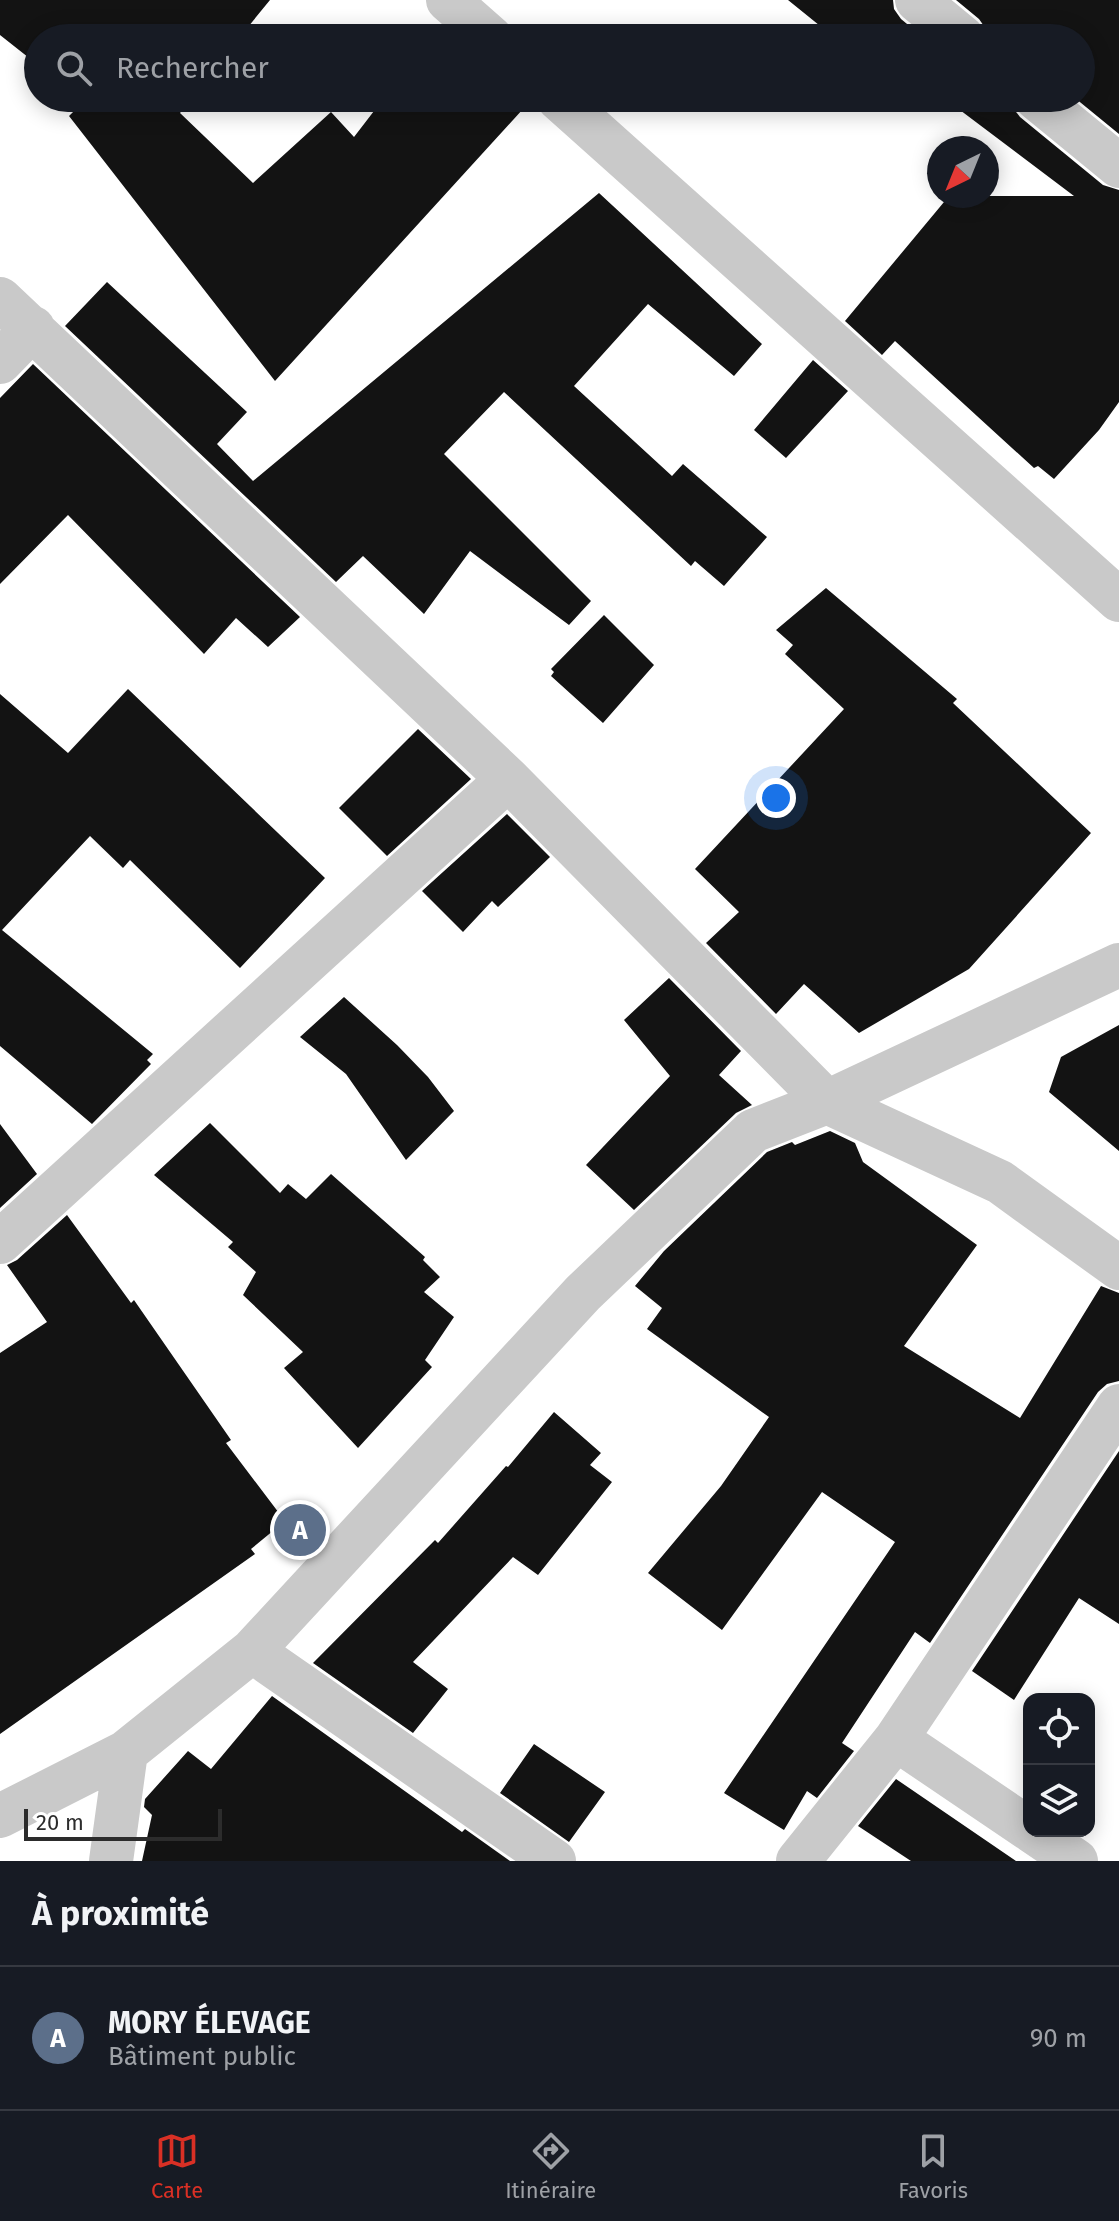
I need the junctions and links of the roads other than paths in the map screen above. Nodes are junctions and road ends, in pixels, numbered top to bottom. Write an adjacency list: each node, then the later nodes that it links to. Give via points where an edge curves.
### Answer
1 (448, 0): 3 (street)
2 (917, 0): 4 (street)
3 (475, 24)
4 (946, 24)
5 (574, 112): 11 (street)
6 (1053, 112): 7 (street)
7 (1119, 166)
8 (0, 299): 9 (street)
9 (33, 328): 10 (street); 12 (street)
10 (0, 362)
11 (1119, 600)
12 (508, 779): 14 (street); 15 (street)
13 (1119, 965): 14 (street)
14 (827, 1102): 16 (street, via 1000,1182); 18 (street, via 753,1131 594,1282)
15 (0, 1242)
16 (1119, 1268)
17 (1119, 1406): 19 (street)
18 (252, 1651): 20 (street); 25 (street)
19 (896, 1739): 22 (street); 26 (street)
20 (126, 1752): 21 (street); 24 (street)
21 (0, 1816)
22 (1023, 1825)
23 (1040, 1837): 27 (street)
24 (111, 1861)
25 (554, 1861)
26 (798, 1861)
27 (1076, 1861)

